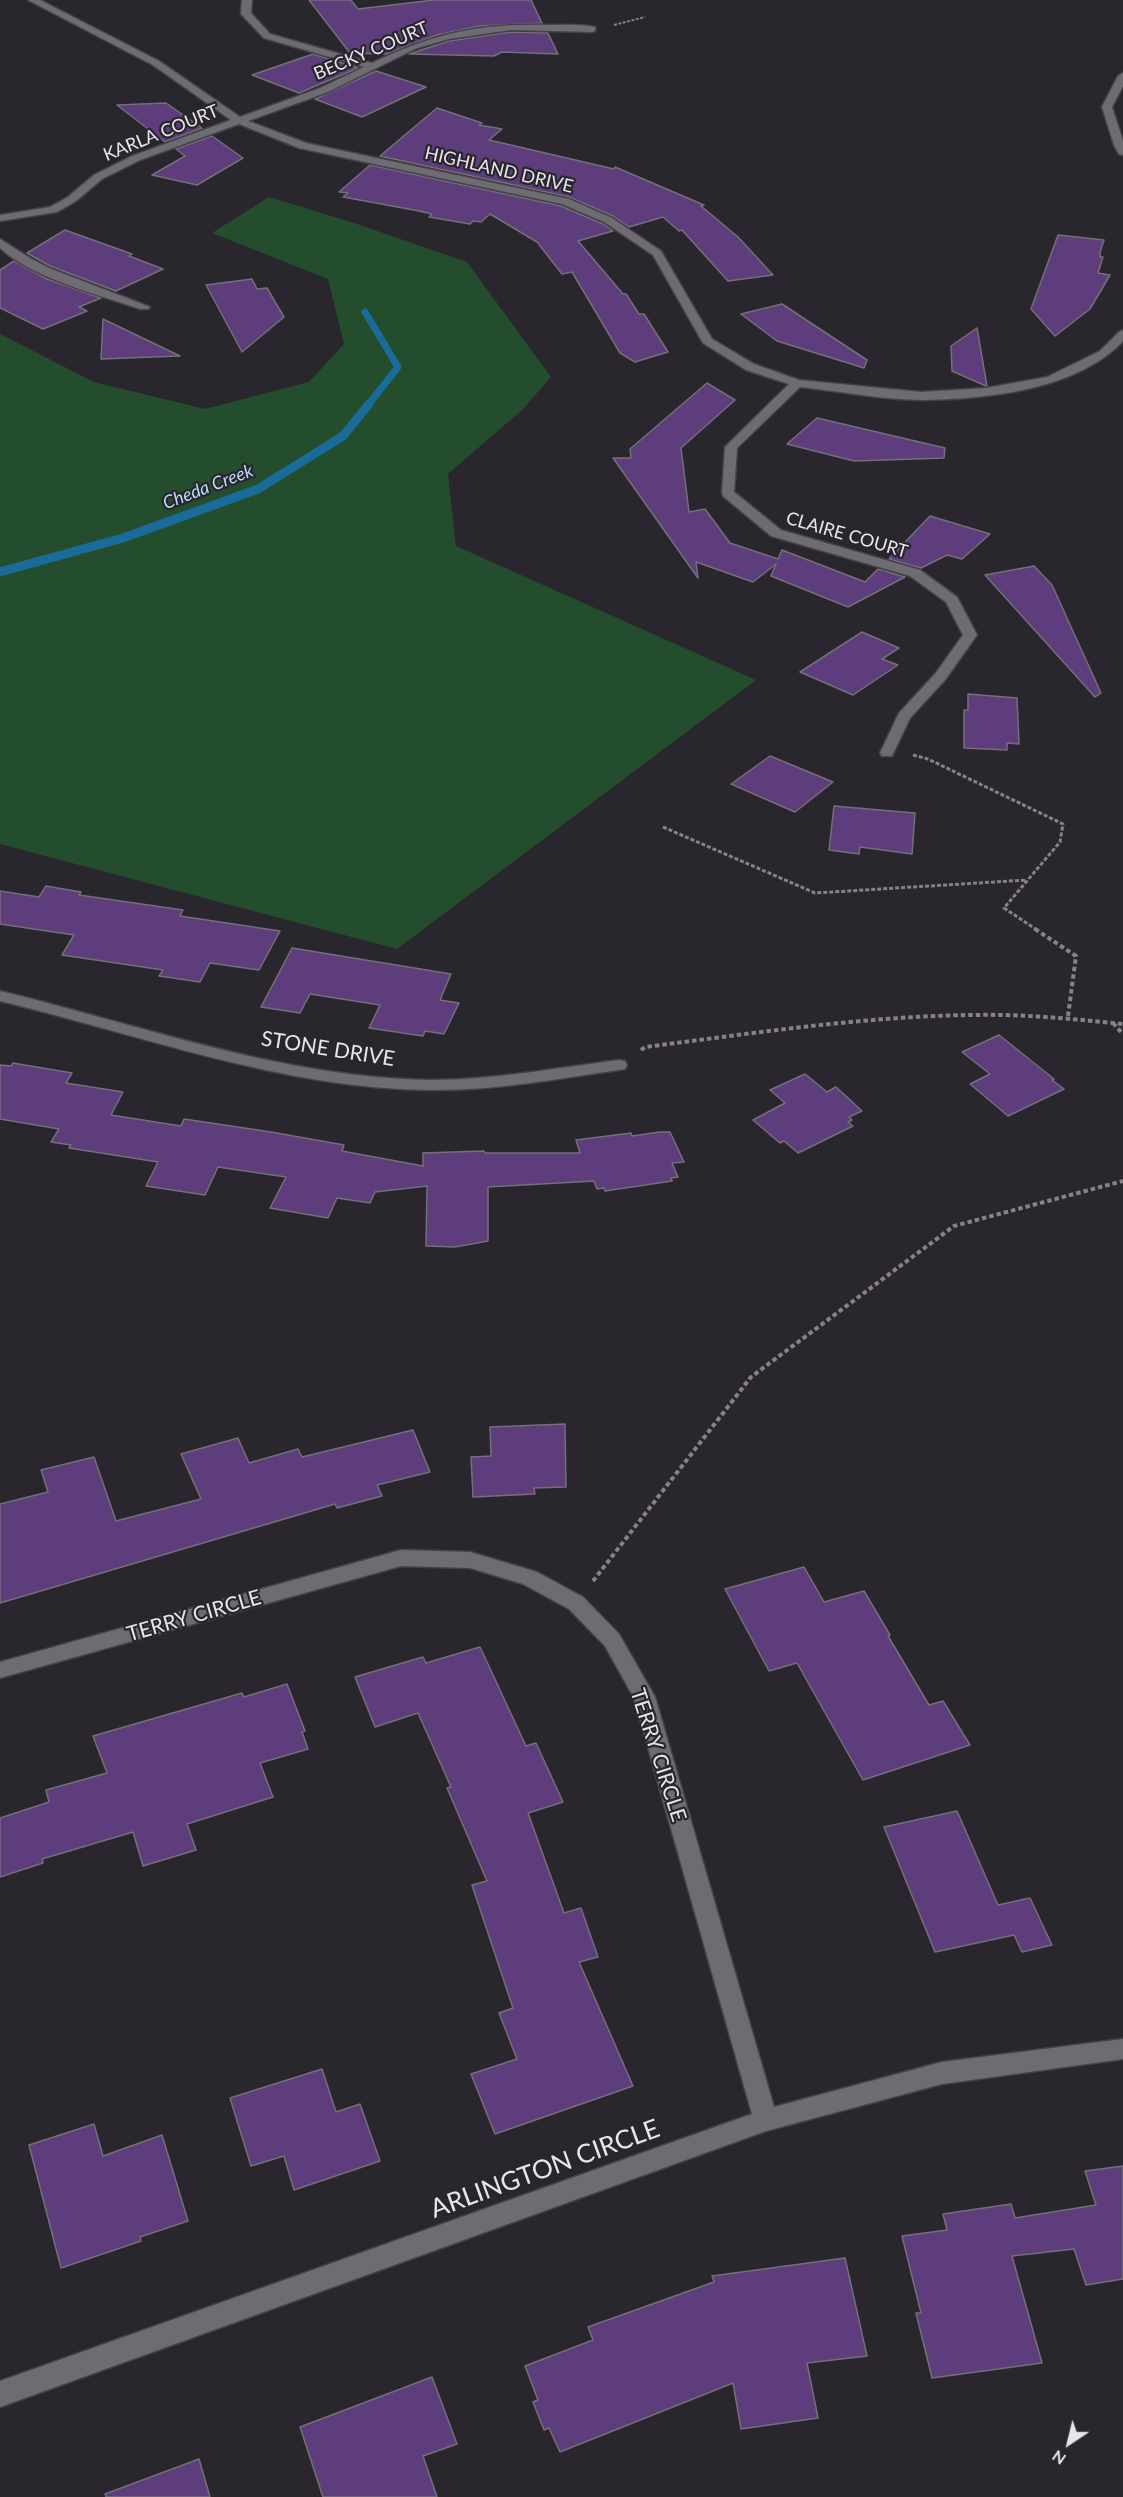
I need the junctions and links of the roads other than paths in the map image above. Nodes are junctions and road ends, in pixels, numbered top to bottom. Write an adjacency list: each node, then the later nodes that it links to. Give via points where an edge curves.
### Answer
1 (33, 0): 6 (street, HIGHLAND DRIVE, via 156,63)
2 (247, 0): 4 (street, via 246,14 267,36)
3 (592, 29): 4 (street, BECKY COURT, via 512,27 448,36 414,46)
4 (372, 66): 6 (street, BECKY COURT, via 324,90)
5 (1123, 76): 7 (street, via 1107,107)
6 (239, 121): 8 (street, KARLA COURT, via 127,163 98,177 53,210); 12 (street, HIGHLAND DRIVE, via 303,146 565,201 608,220 657,253 707,341 750,367)
7 (1123, 152)
8 (2, 221)
9 (0, 242): 10 (street, via 5,249 46,270)
10 (144, 306)
11 (1123, 334): 12 (street, HIGHLAND DRIVE, via 1104,354 1050,380 986,392 921,396)
12 (797, 383): 13 (street, CLAIRE COURT, via 731,447 728,493 776,533 915,573 952,600 970,635 940,677 904,716)
13 (888, 750)
14 (0, 996): 15 (street, STONE DRIVE, via 283,1069 404,1084 491,1082)
15 (619, 1065)
16 (0, 1670): 18 (street, TERRY CIRCLE, via 401,1558 470,1560 530,1578 576,1603 612,1640 644,1697)
17 (1123, 2049): 18 (street, ARLINGTON CIRCLE, via 942,2073)
18 (766, 2120): 19 (street, ARLINGTON CIRCLE)
19 (0, 2394)

